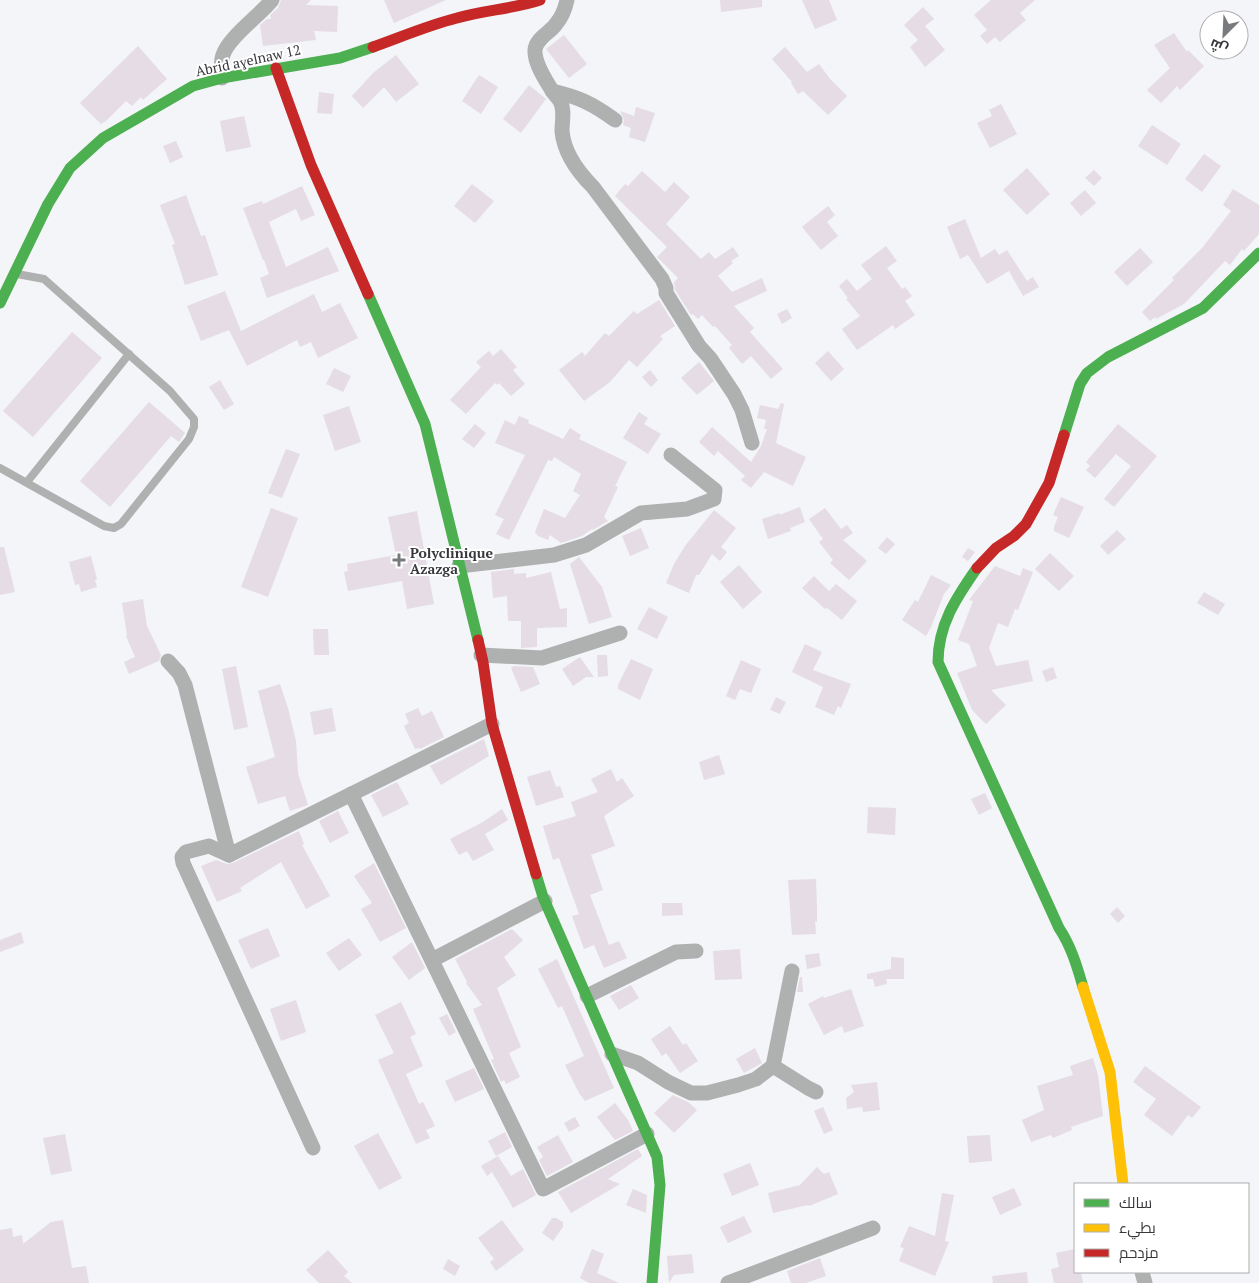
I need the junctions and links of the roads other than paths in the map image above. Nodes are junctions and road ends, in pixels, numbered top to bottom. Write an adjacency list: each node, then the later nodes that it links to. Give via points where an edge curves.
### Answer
1 (272, 0): 5 (street, via 223,53)
2 (540, 0): 4 (street, Abrid aɣelnaw 12, via 455,18 340,58)
3 (567, 0): 6 (street, via 563,14 535,49)
4 (276, 68): 5 (street, Abrid aɣelnaw 12); 16 (street, via 310,165 425,424)
5 (222, 78): 9 (street, Abrid aɣelnaw 12, via 193,86 103,138 70,168 48,204)
6 (552, 91): 7 (street, via 572,95); 12 (street, via 563,109 566,151 662,279 666,293 694,338 734,394)
7 (614, 120)
8 (1259, 253): 33 (street, via 1203,308 1108,357 1087,373 1077,391 1049,483 1026,524 981,563 955,599 938,646 938,662 946,682 1077,966 1110,1072)
9 (14, 274): 10 (street, Abrid aɣelnaw 12); 11 (lane, via 44,279)
10 (0, 303)
11 (129, 354): 15 (lane); 15 (lane, via 170,390 194,419 189,439 121,524 114,528 104,526)
12 (752, 443)
13 (671, 456): 16 (street, via 714,490 714,499 687,509 642,514 586,545 554,555)
14 (0, 468): 15 (lane)
15 (27, 482)
16 (459, 566): 18 (street)
17 (620, 633): 18 (street, via 542,658)
18 (481, 655): 20 (street)
19 (168, 661): 22 (street, via 186,685)
20 (492, 724): 21 (street); 23 (street)
21 (351, 794): 22 (street); 25 (street)
22 (229, 854): 32 (street, via 210,846 186,852 182,857)
23 (545, 901): 25 (street); 27 (street)
24 (696, 951): 27 (street, via 676,952)
25 (432, 960): 31 (street, via 543,1189)
26 (792, 971): 29 (street)
27 (587, 996): 28 (street)
28 (612, 1054): 29 (street, via 638,1063 691,1093 707,1094 738,1085 756,1079); 31 (street)
29 (773, 1066): 30 (street)
30 (816, 1092)
31 (647, 1134): 35 (street, via 657,1157 660,1185)
32 (313, 1148)
33 (1123, 1183)
34 (873, 1228): 36 (street)
35 (652, 1283)
36 (728, 1283)

